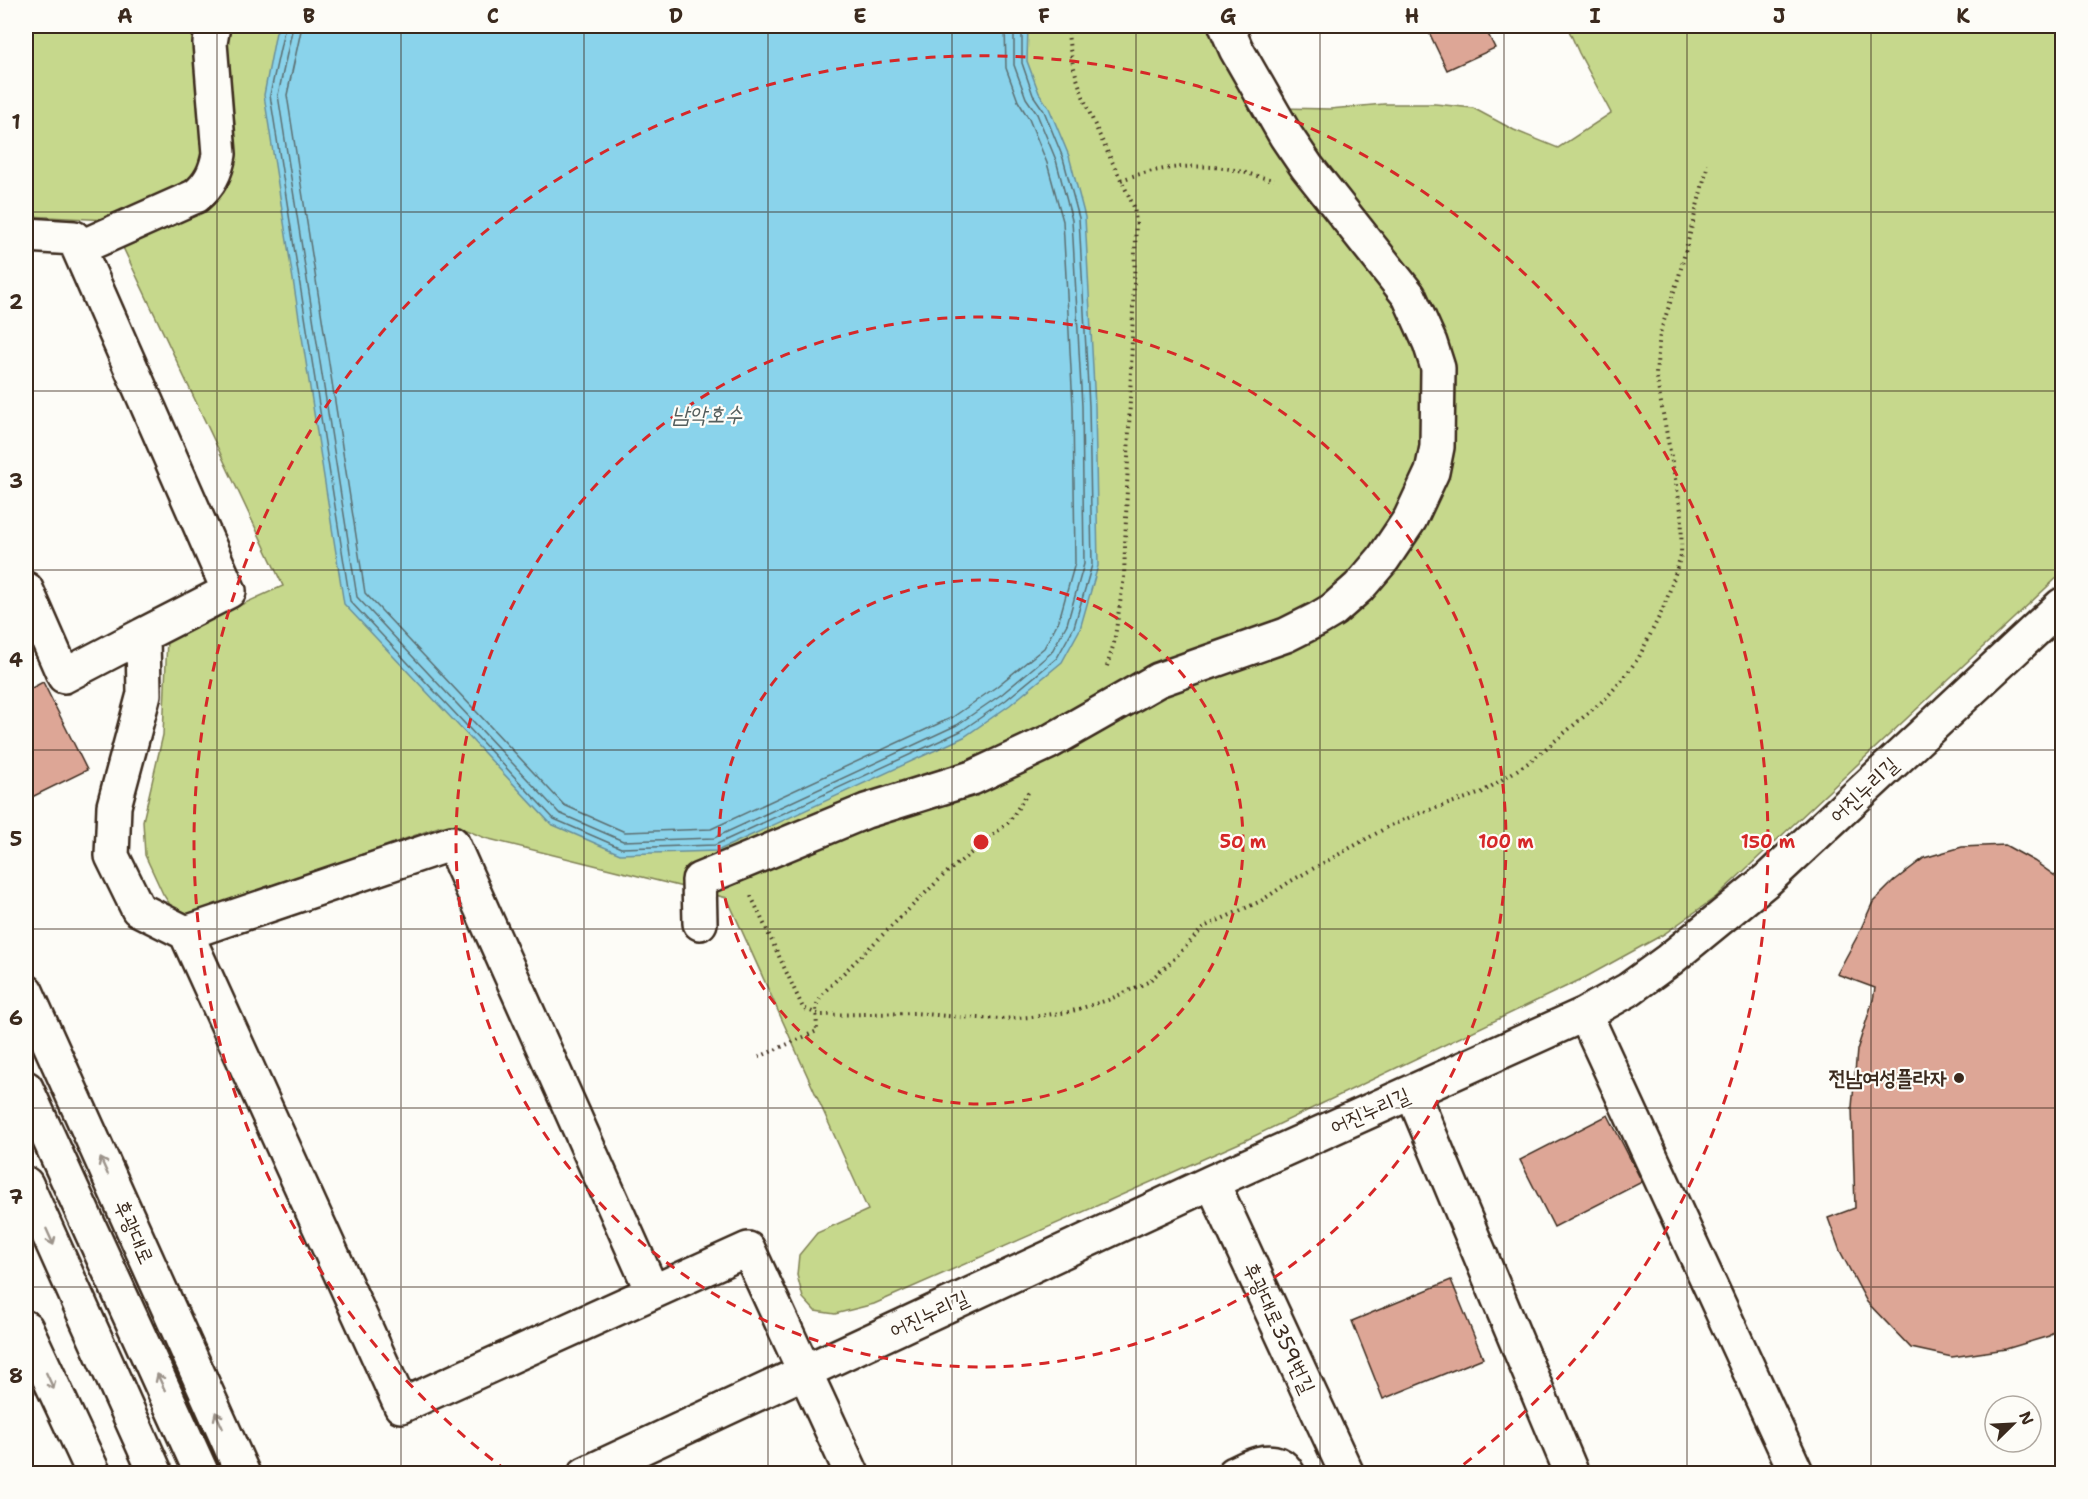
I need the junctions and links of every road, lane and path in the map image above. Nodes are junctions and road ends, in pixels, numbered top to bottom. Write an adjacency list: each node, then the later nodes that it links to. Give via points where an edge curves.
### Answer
1 (213, 26): 8 (street, via 210,43 219,154 216,172 196,195)
2 (1068, 26): 6 (path, via 1078,82)
3 (1226, 26): 5 (street, via 1258,89)
4 (1708, 164): 18 (path, via 1660,333 1656,374 1682,516 1681,555 1663,609 1643,650 1605,699 1507,778 1481,793 1386,828 1261,900 1204,927 1148,982 1108,1000 1069,1011 1011,1018)
5 (1307, 167): 6 (path, via 1280,180 1225,168 1194,166 1141,173); 13 (street, via 1409,296 1430,343 1437,368 1439,413 1432,472 1422,497 1383,559 1333,610 1286,635 1158,680)
6 (1121, 180): 12 (path, via 1134,207 1136,255 1124,577 1114,643)
7 (26, 235): 8 (street, via 74,237)
8 (79, 248): 11 (street, via 229,591)
9 (26, 589): 11 (street, via 64,676)
10 (2062, 605): 19 (street, 어진누리길, via 1768,879 1669,960 1628,990)
11 (142, 635): 16 (street, via 144,694 114,806 112,856 138,909)
12 (1105, 671)
13 (1048, 742): 14 (street, via 972,778 866,811); 18 (path, via 1041,766 1009,822 945,874 850,966 824,992)
14 (737, 866): 15 (street, via 699,880); 18 (path, via 803,1008)
15 (700, 923)
16 (186, 933): 26 (street, via 452,843); 26 (street, via 401,1406)
17 (26, 991): 20 (street, 후광대로)
18 (816, 1013): 21 (path, via 817,1031)
19 (1585, 1014): 23 (street, 어진누리길); 39 (street)
20 (37, 1037): 32 (street, 후광대로, one-way to 20)
21 (759, 1057)
22 (26, 1088): 31 (street, 후광대로, one-way to 22)
23 (1412, 1092): 24 (street, 어진누리길); 38 (street)
24 (1212, 1182): 28 (street, 어진누리길); 37 (street, 후광대로359번길)
25 (26, 1184): 30 (street, one-way to 30)
26 (652, 1291): 28 (street, via 748,1249)
27 (26, 1328): 29 (street, one-way to 29)
28 (806, 1371): 33 (street, 어진누리길); 34 (street)
29 (94, 1473)
30 (156, 1473)
31 (202, 1473)
32 (243, 1473)
33 (585, 1473)
34 (852, 1473)
35 (1234, 1473): 36 (street, via 1262,1462 1276,1462)
36 (1288, 1473)
37 (1347, 1473)
38 (1572, 1473)
39 (1797, 1473)

